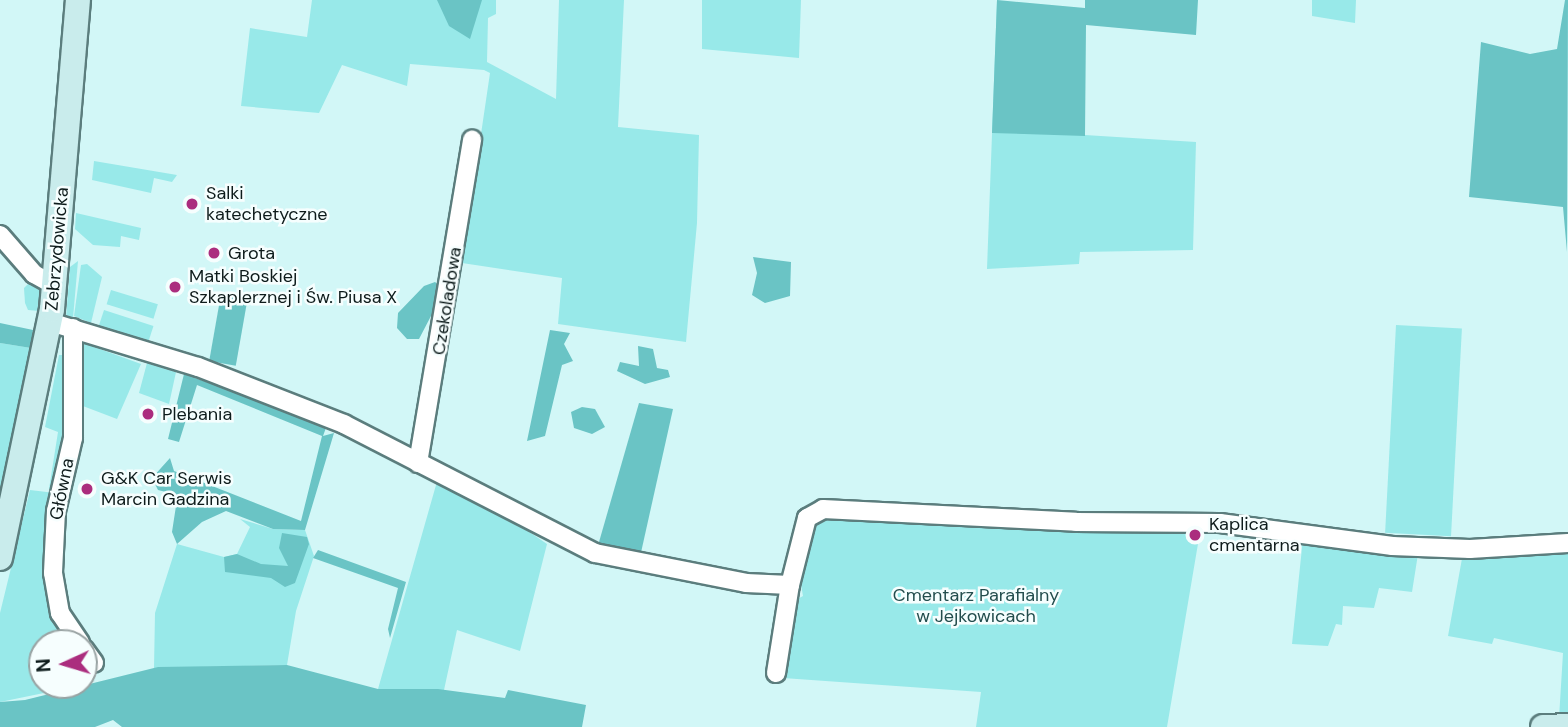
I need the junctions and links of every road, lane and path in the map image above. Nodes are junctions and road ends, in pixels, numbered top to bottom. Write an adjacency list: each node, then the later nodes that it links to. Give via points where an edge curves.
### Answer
1 (78, 0): 4 (street, Zebrzydowicka)
2 (472, 139): 6 (street, Czekoladowa)
3 (0, 235): 4 (street, via 34,274)
4 (54, 285): 5 (street, Zebrzydowicka)
5 (61, 325): 6 (street, via 198,367 295,405); 8 (street, Zebrzydowicka); 10 (street, Główna, via 72,438 56,511 53,573 60,613)
6 (418, 463): 9 (street, via 595,553 746,583)
7 (1568, 543): 9 (street, via 1470,549 1405,546 1220,523 1076,522 842,507 823,509 807,518)
8 (0, 558)
9 (790, 585): 11 (street)
10 (71, 629)
11 (776, 673)
12 (1568, 726): 13 (street)
13 (1543, 727)

